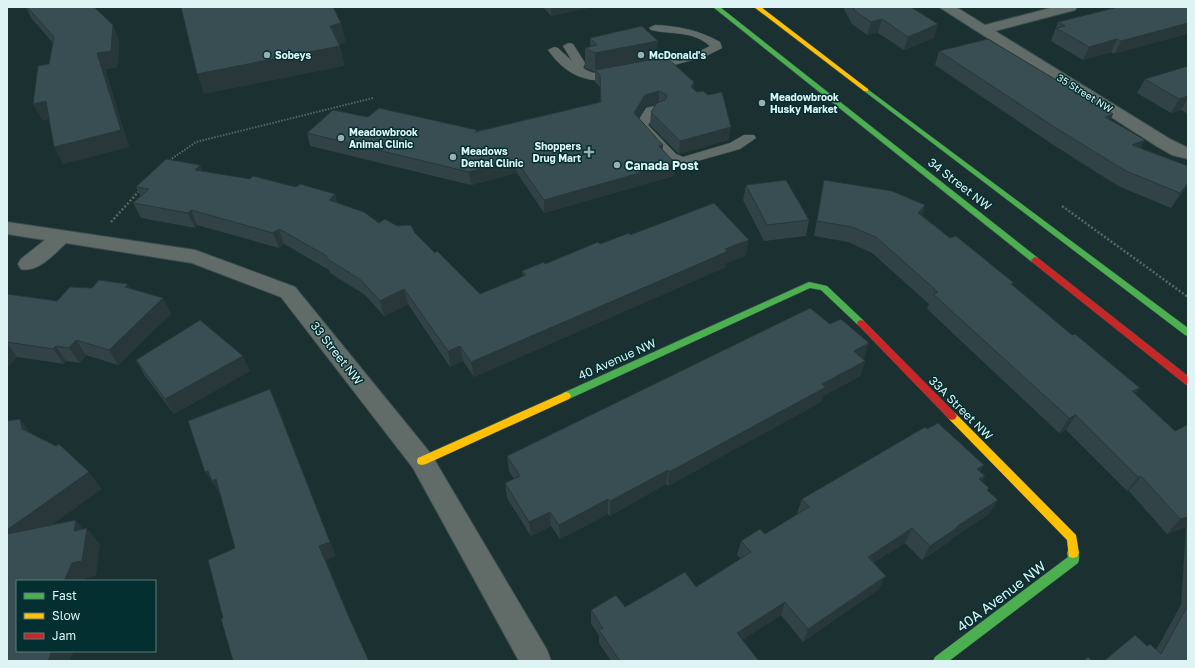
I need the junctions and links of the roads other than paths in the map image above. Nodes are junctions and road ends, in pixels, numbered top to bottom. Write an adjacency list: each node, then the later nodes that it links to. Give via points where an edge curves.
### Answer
1 (716, 7): 20 (main road, 34 Street NW)
2 (757, 7): 19 (main road, 34 Street NW)
3 (946, 7): 6 (street, 35 Street NW)
4 (1070, 7): 6 (street)
5 (655, 28): 10 (lane, via 679,28 716,44 716,48 700,55)
6 (983, 30): 14 (street, 35 Street NW, via 1164,143)
7 (569, 46): 9 (lane, via 579,63)
8 (554, 50): 9 (lane, via 564,61)
9 (577, 68): 11 (lane, via 588,77 595,78)
10 (640, 70)
11 (625, 73)
12 (659, 109): 13 (lane, via 650,111 641,126 671,158 683,161 735,146)
13 (749, 138)
14 (1188, 154)
15 (7, 228): 16 (street, 33 Street NW)
16 (64, 236): 17 (street); 21 (street, 33 Street NW, via 195,257 288,292)
17 (28, 264)
18 (824, 288): 21 (main road, 40 Avenue NW, via 809,285); 22 (main road, 33A Street NW, via 1072,538)
19 (1188, 333)
20 (1188, 381)
21 (422, 461): 23 (street, 33 Street NW)
22 (1074, 550): 24 (main road, 40A Avenue NW, via 1074,559)
23 (536, 661)
24 (938, 661)

